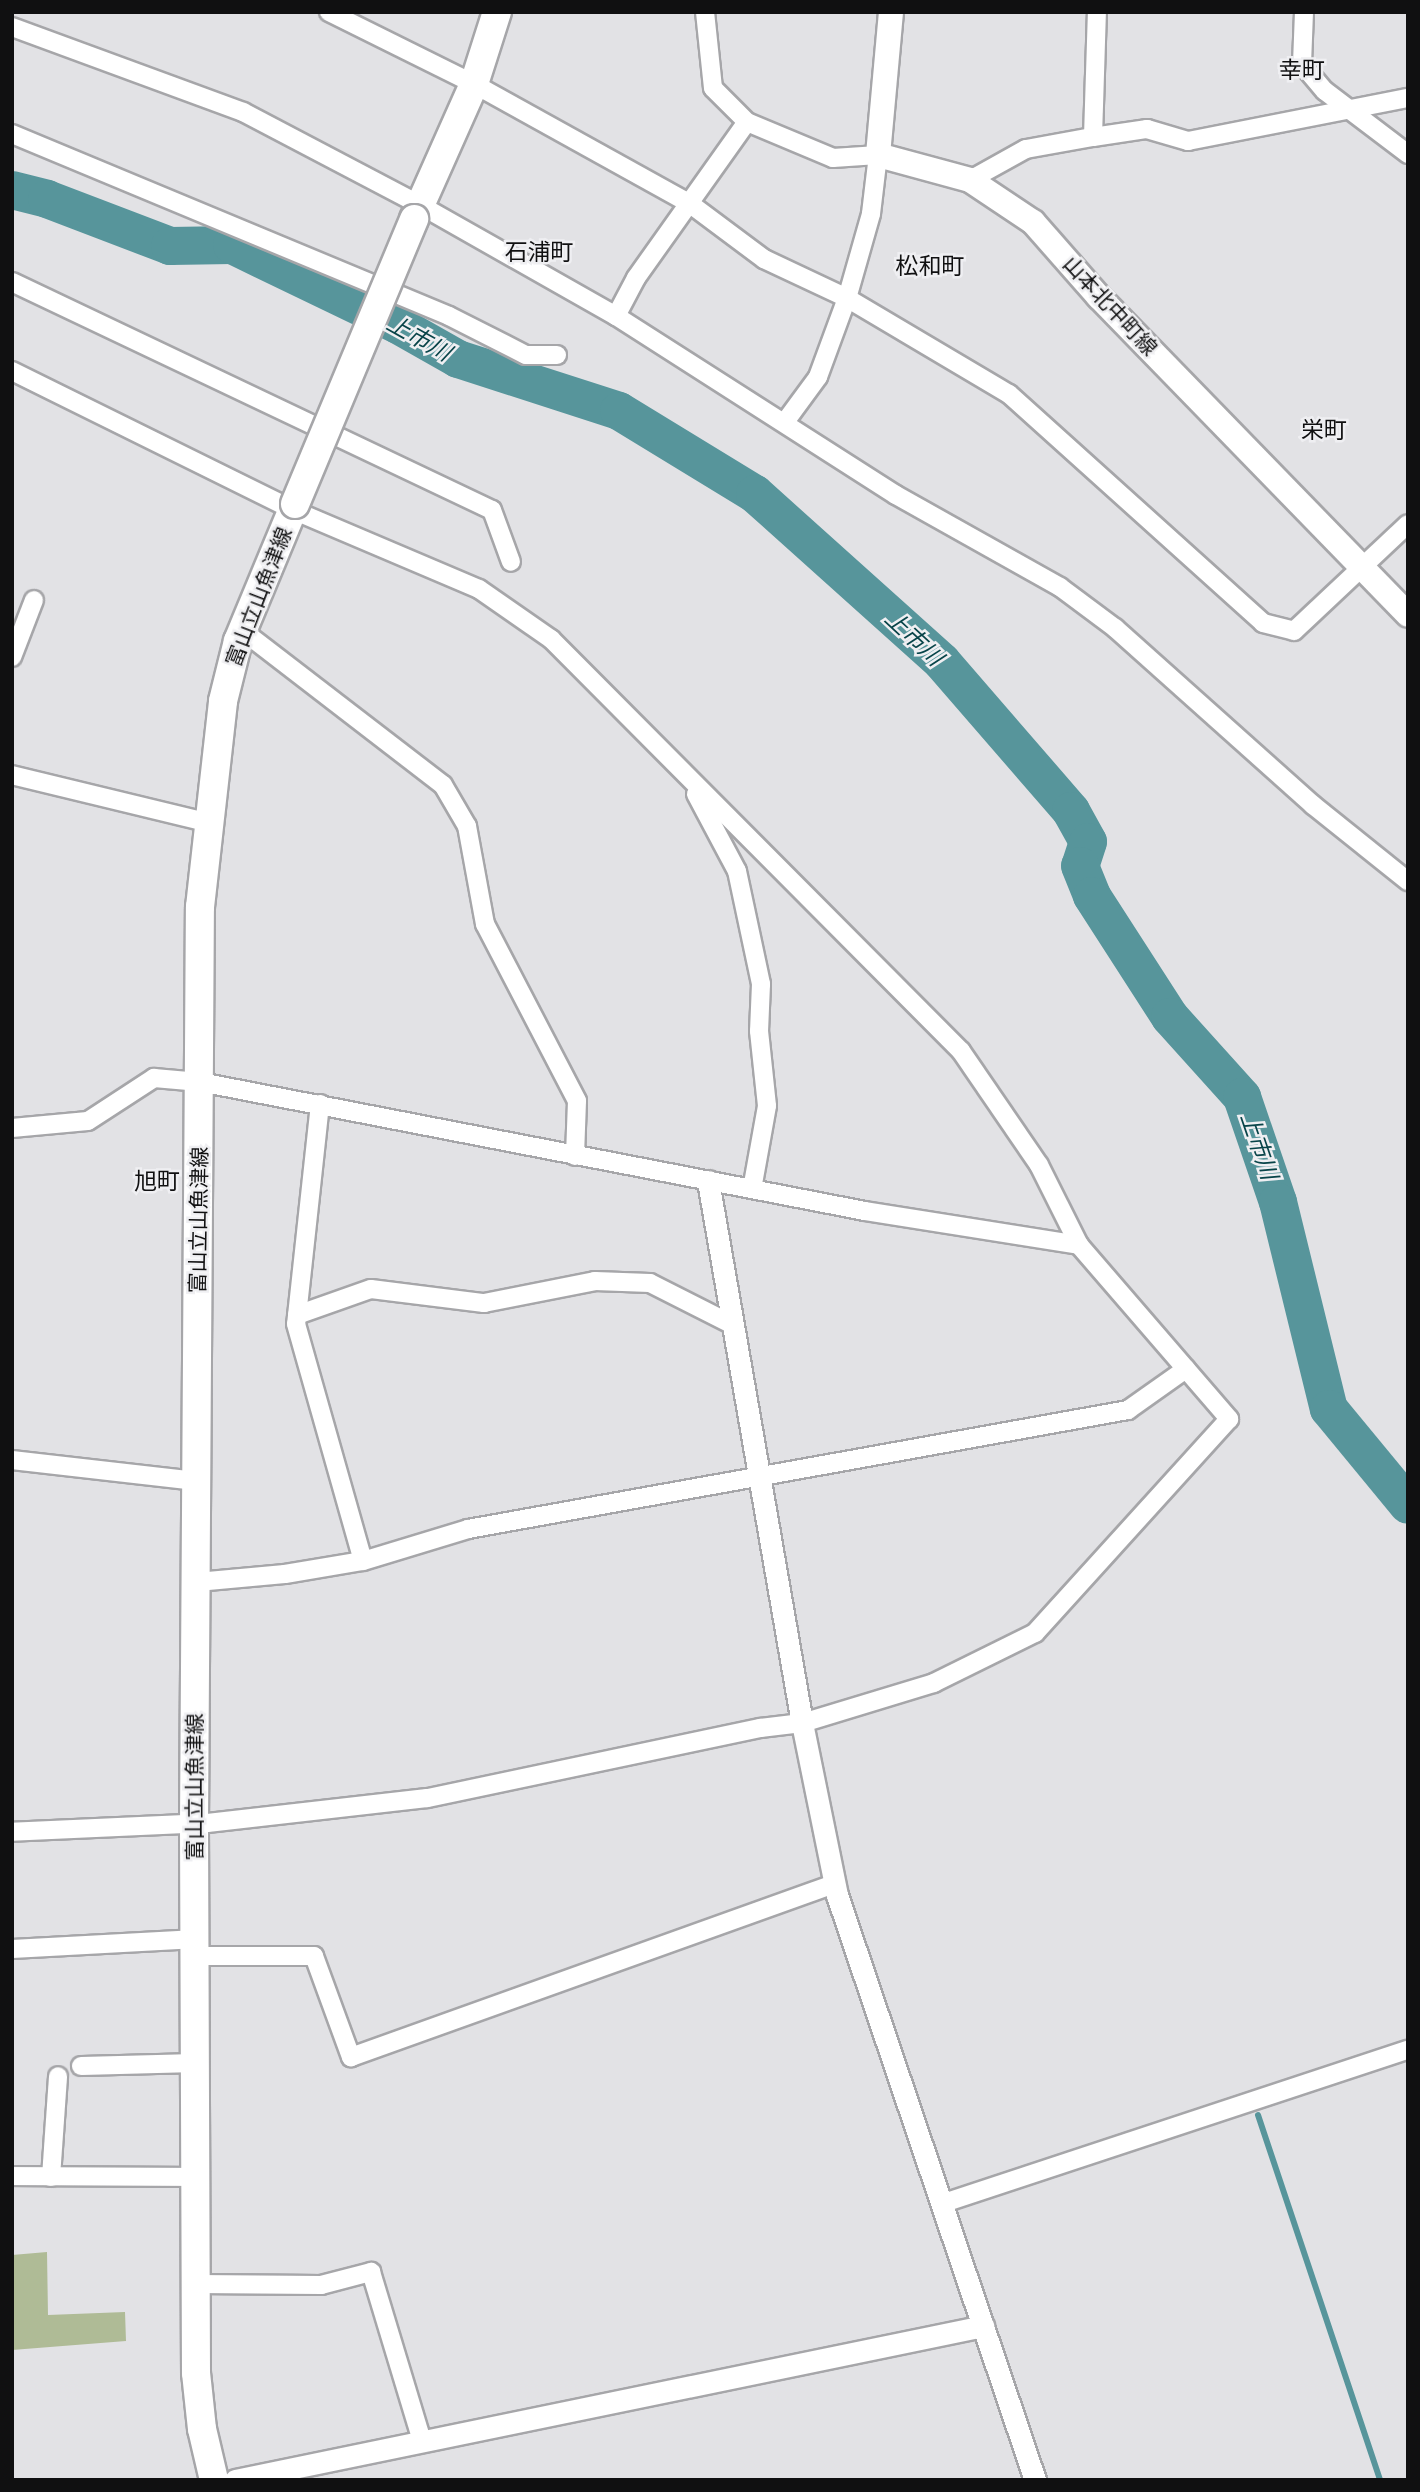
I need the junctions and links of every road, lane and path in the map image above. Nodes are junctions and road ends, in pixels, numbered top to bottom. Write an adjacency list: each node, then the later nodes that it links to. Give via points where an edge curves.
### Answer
1 (329, 12): 8 (street)
2 (497, 12): 8 (main road, 富山立山魚津線)
3 (705, 12): 11 (street, via 713,88)
4 (891, 12): 14 (main road)
5 (1097, 12): 13 (street)
6 (1304, 12): 10 (street, via 1303,64 1325,91)
7 (12, 27): 18 (street, via 243,112)
8 (474, 83): 17 (street); 18 (main road, 富山立山魚津線)
9 (1408, 98): 10 (street)
10 (1350, 107): 13 (street, via 1188,141 1147,129); 15 (street)
11 (747, 122): 14 (street, via 833,158); 17 (street)
12 (12, 134): 22 (street, via 449,316 526,355)
13 (1094, 137): 16 (street, via 1026,149)
14 (878, 155): 16 (main road, 山本北中町線); 20 (street, via 871,214)
15 (1408, 155)
16 (970, 180): 28 (main road, 山本北中町線, via 1033,222 1099,297)
17 (689, 203): 20 (street, via 764,259); 21 (street, via 636,278)
18 (417, 212): 21 (street); 25 (main road, 富山立山魚津線, bridge)
19 (12, 282): 27 (street, via 492,510)
20 (847, 298): 24 (street, via 818,377); 28 (street, via 1009,394 1263,623 1294,631)
21 (617, 316): 24 (street)
22 (557, 355)
23 (12, 371): 25 (street)
24 (785, 422): 36 (street, via 896,495 1060,587 1115,628 1313,805)
25 (294, 507): 31 (main road, 富山立山魚津線); 34 (street, via 479,589 551,639)
26 (1408, 524): 28 (street)
27 (511, 562)
28 (1362, 570): 30 (main road, 山本北中町線)
29 (34, 600): 32 (street)
30 (1408, 615)
31 (243, 631): 35 (main road, 富山立山魚津線, via 223,701); 40 (street, via 443,785 467,826 485,924 577,1101)
32 (12, 657)
33 (12, 775): 35 (street)
34 (688, 779): 42 (street, via 737,872 761,984 759,1031 767,1106); 43 (street, via 961,1051 1039,1165)
35 (206, 822): 37 (main road, 富山立山魚津線, via 200,907)
36 (1408, 881)
37 (200, 1082): 38 (street); 39 (street, via 154,1078 88,1121); 49 (main road, 富山立山魚津線)
38 (320, 1104): 40 (street); 44 (street)
39 (12, 1128)
40 (575, 1156): 41 (street)
41 (708, 1181): 42 (street); 45 (street)
42 (752, 1189): 43 (street)
43 (1079, 1245): 46 (street)
44 (297, 1315): 45 (street, via 371,1289 484,1303 595,1281 650,1283); 50 (street)
45 (733, 1325): 48 (street)
46 (1186, 1369): 48 (street, via 1128,1410); 52 (street, via 1228,1419 1035,1633 934,1683)
47 (12, 1461): 49 (street)
48 (759, 1477): 50 (street, via 468,1529); 52 (street)
49 (196, 1481): 51 (main road, 富山立山魚津線)
50 (363, 1561): 51 (street)
51 (197, 1582): 53 (main road, 富山立山魚津線)
52 (802, 1723): 53 (street, via 427,1798); 55 (street)
53 (194, 1824): 54 (street); 56 (main road, 富山立山魚津線)
54 (12, 1832)
55 (834, 1884): 56 (street, via 351,2057 314,1956); 65 (street)
56 (197, 1947): 57 (street); 59 (main road, 富山立山魚津線)
57 (12, 1950)
58 (1408, 2050): 65 (street)
59 (196, 2063): 60 (street); 64 (main road, 富山立山魚津線)
60 (81, 2066)
61 (58, 2076): 63 (street)
62 (12, 2176): 63 (street)
63 (51, 2177): 64 (street)
64 (196, 2177): 66 (main road, 富山立山魚津線)
65 (942, 2204): 67 (street)
66 (196, 2284): 68 (street, via 321,2286 371,2272); 69 (main road, 富山立山魚津線, via 197,2385)
67 (983, 2326): 68 (street); 71 (street)
68 (422, 2441): 70 (street)
69 (214, 2480)
70 (234, 2480)
71 (1035, 2480)

